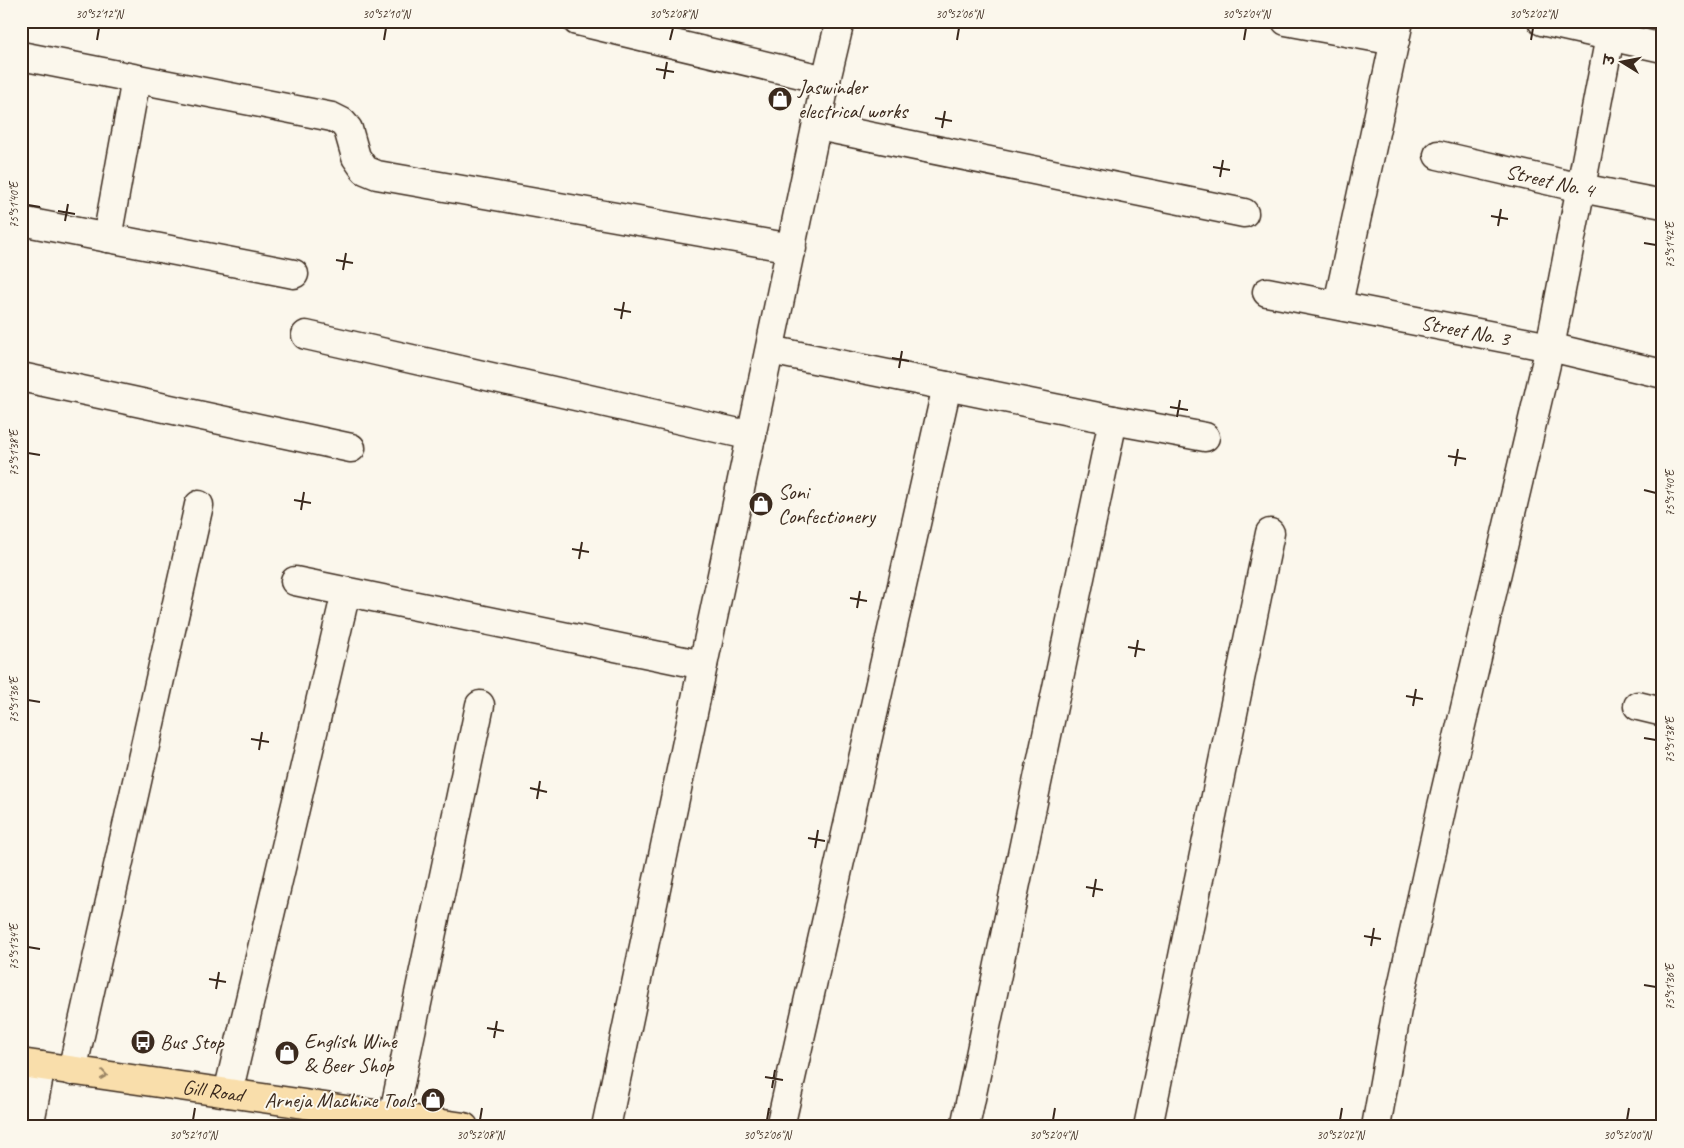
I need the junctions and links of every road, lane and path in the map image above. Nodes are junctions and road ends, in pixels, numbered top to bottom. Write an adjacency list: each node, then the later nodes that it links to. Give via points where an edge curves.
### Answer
1 (577, 21): 10 (street)
2 (840, 21): 10 (street)
3 (1286, 21): 6 (street)
4 (1542, 21): 5 (street)
5 (1611, 29): 7 (street); 13 (street)
6 (1397, 31): 21 (street)
7 (1663, 48)
8 (21, 56): 9 (street)
9 (136, 79): 17 (street); 18 (street, via 332,117 348,129 356,157 364,170 377,175)
10 (826, 80): 11 (street)
11 (818, 126): 15 (street); 18 (street)
12 (1438, 155): 13 (street, Street No. 4)
13 (1581, 188): 14 (street, Street No. 4); 23 (street)
14 (1663, 204)
15 (1244, 213)
16 (21, 221): 17 (street)
17 (106, 238): 19 (street)
18 (792, 248): 24 (street)
19 (294, 274)
20 (1268, 292): 21 (street, Street No. 3)
21 (1338, 304): 23 (street, Street No. 3)
22 (306, 336): 29 (street)
23 (1550, 346): 25 (street, Street No. 3); 48 (street, via 1442,806)
24 (770, 350): 27 (street); 29 (street)
25 (1663, 374)
26 (21, 378): 31 (street)
27 (947, 386): 28 (street); 45 (street)
28 (1113, 420): 30 (street); 46 (street)
29 (752, 436): 36 (street)
30 (1205, 438)
31 (351, 448)
32 (199, 505): 39 (street)
33 (1270, 534): 47 (street)
34 (295, 581): 35 (street)
35 (346, 592): 36 (street); 40 (street)
36 (703, 666): 44 (street)
37 (480, 705): 41 (street)
38 (31, 1064): 39 (main road, Gill Road); 42 (street)
39 (72, 1071): 40 (main road, Gill Road, one-way to 40)
40 (228, 1093): 41 (main road, Gill Road)
41 (393, 1116): 43 (main road, Gill Road)
42 (29, 1127)
43 (464, 1127)
44 (606, 1127)
45 (780, 1127)
46 (965, 1127)
47 (1148, 1127)
48 (1376, 1127)

